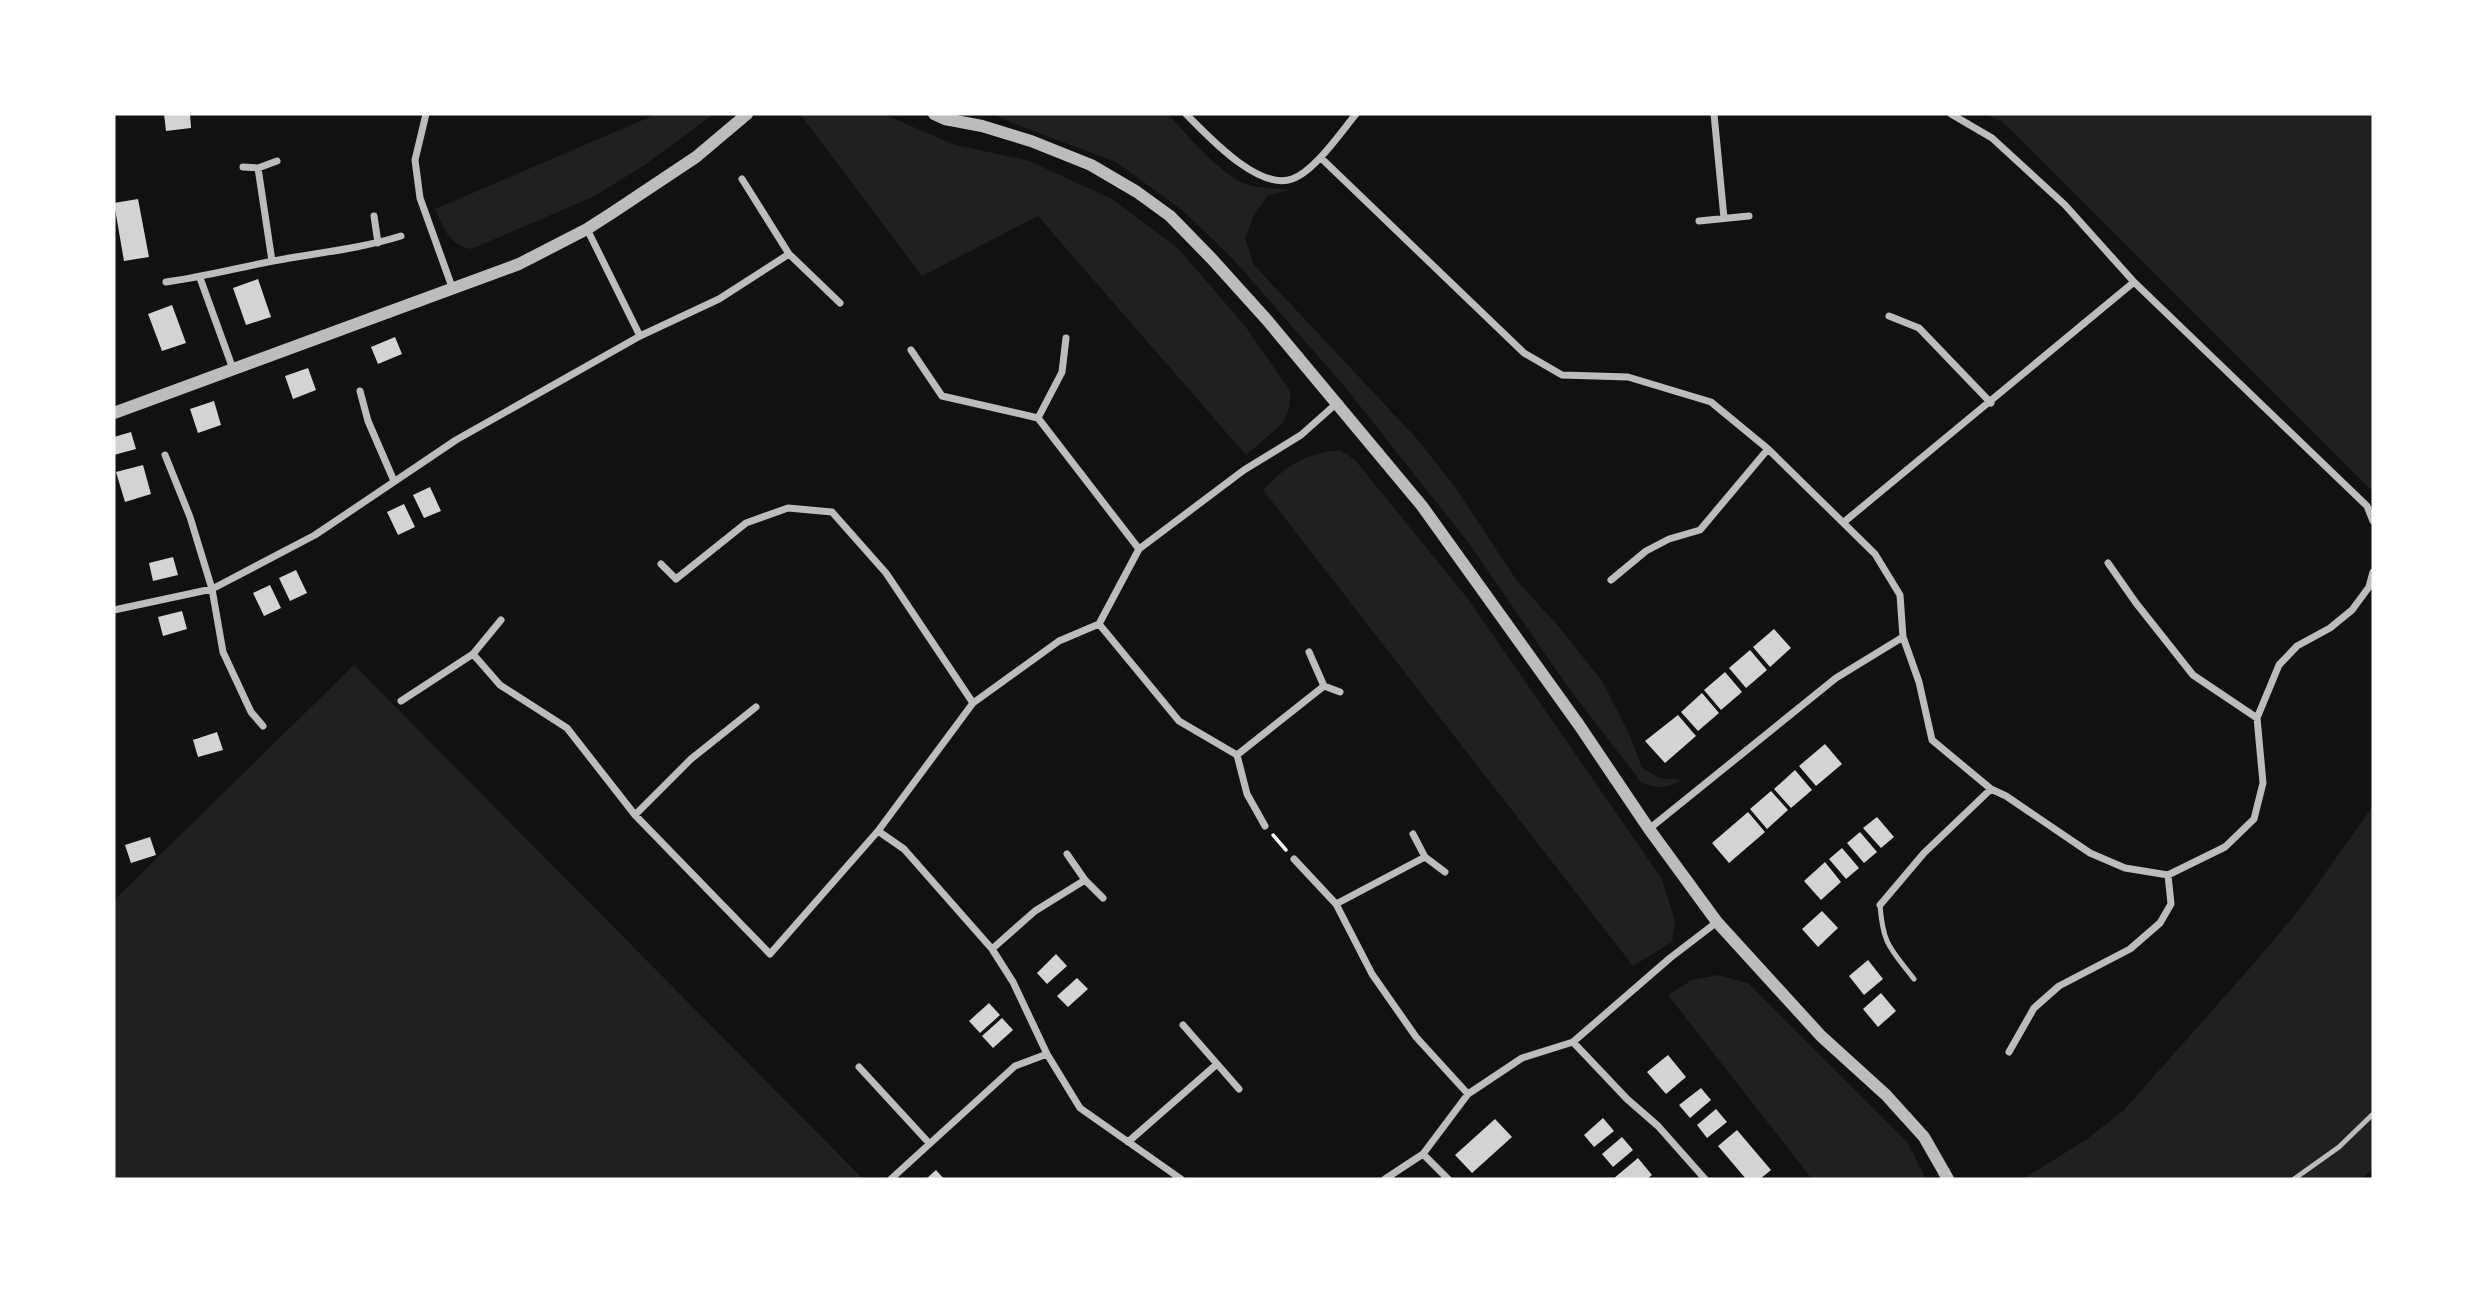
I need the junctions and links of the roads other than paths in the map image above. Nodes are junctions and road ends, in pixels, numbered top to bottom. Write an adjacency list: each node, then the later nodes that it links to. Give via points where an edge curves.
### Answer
1 (426, 114): 27 (street, via 415,160 420,198)
2 (747, 114): 19 (street, via 696,157)
3 (934, 114): 9 (street)
4 (966, 114): 9 (street)
5 (1186, 114): 10 (street, via 1232,159 1272,180 1292,180)
6 (1356, 114): 10 (street)
7 (1714, 114): 17 (street)
8 (1951, 114): 26 (street, via 1992,138 2056,196)
9 (982, 126): 35 (street, via 1091,165 1170,216)
10 (1321, 158): 39 (street, via 1524,353 1562,375 1628,377 1711,402)
11 (277, 160): 13 (street)
12 (243, 167): 13 (street)
13 (258, 169): 23 (street)
14 (742, 179): 22 (street)
15 (1749, 215): 17 (street)
16 (374, 216): 21 (street)
17 (1724, 218): 18 (street)
18 (1699, 221)
19 (587, 229): 27 (street, via 519,264); 30 (street)
20 (401, 236): 21 (street)
21 (379, 243): 23 (street)
22 (789, 254): 28 (street); 30 (street, via 719,299)
23 (272, 261): 24 (street)
24 (200, 278): 25 (street); 33 (street)
25 (166, 282)
26 (2134, 282): 36 (street); 42 (street, via 2367,506)
27 (452, 287): 33 (street)
28 (840, 303)
29 (1889, 316): 36 (street, via 1919,328)
30 (640, 335): 41 (street, via 456,440)
31 (1066, 338): 38 (street, via 1062,372)
32 (911, 350): 38 (street, via 942,396)
33 (233, 369): 37 (street)
34 (360, 391): 41 (street)
35 (1337, 403): 44 (street, via 1301,435 1244,470); 67 (street, via 1422,506)
36 (1991, 403): 43 (street)
37 (114, 413)
38 (1038, 418): 44 (street)
39 (1768, 449): 43 (street); 48 (street, via 1700,530 1669,538)
40 (165, 455): 49 (street)
41 (394, 481): 49 (street, via 315,535)
42 (2373, 521)
43 (1844, 522): 53 (street, via 1875,554 1900,595)
44 (1139, 549): 52 (street)
45 (2108, 563): 61 (street, via 2193,675)
46 (661, 564): 59 (street, via 676,579 746,523 788,508 832,512 886,573)
47 (2373, 572): 61 (street, via 2369,587 2352,610 2297,646 2279,665)
48 (1611, 580)
49 (212, 589): 50 (street); 62 (street, via 223,652 251,712)
50 (114, 610)
51 (501, 620): 55 (street)
52 (1099, 624): 59 (street, via 1059,641); 63 (street, via 1179,721)
53 (1903, 638): 64 (street, via 1932,740); 67 (street, via 1836,678)
54 (1309, 652): 56 (street)
55 (473, 654): 58 (street); 65 (street, via 500,685 567,728)
56 (1324, 686): 57 (street); 63 (street)
57 (1340, 692)
58 (401, 701)
59 (973, 703): 68 (street)
60 (756, 707): 65 (street, via 691,759)
61 (2257, 718): 74 (street, via 2263,783 2254,819 2225,847)
62 (263, 726)
63 (1237, 755): 66 (street, via 1247,794)
64 (1991, 789): 74 (street, via 2090,853 2125,869); 78 (street, via 1923,853)
65 (635, 815): 68 (street, via 770,954)
66 (1265, 826)
67 (1649, 829): 79 (street)
68 (878, 831): 80 (street, via 904,849)
69 (1413, 834): 71 (street)
70 (1067, 854): 75 (street)
71 (1425, 857): 73 (street); 77 (street)
72 (1294, 859): 77 (street)
73 (1445, 872)
74 (2168, 876): 84 (street, via 2171,904 2160,923 2130,949 2059,986 2034,1008)
75 (1085, 880): 76 (street); 80 (street, via 1035,911)
76 (1103, 898)
77 (1336, 904): 89 (street, via 1372,974 1416,1037)
78 (1880, 905): 81 (lane, via 1886,944)
79 (1717, 922): 83 (street); 99 (street, via 1812,1026 1924,1137)
80 (992, 949): 85 (street)
81 (1914, 979)
82 (1183, 1025): 86 (street)
83 (1573, 1042): 89 (street, via 1522,1058); 98 (street)
84 (2009, 1052)
85 (1047, 1054): 91 (street, via 1080,1108); 92 (street, via 1015,1066)
86 (1217, 1064): 88 (street); 91 (street)
87 (859, 1067): 92 (street)
88 (1239, 1089)
89 (1468, 1094): 93 (street)
90 (2373, 1114): 100 (lane, via 2339,1147)
91 (1129, 1142): 95 (street)
92 (929, 1143): 94 (street)
93 (1423, 1154): 96 (street); 97 (street)
94 (891, 1179)
95 (1181, 1179)
96 (1385, 1179)
97 (1448, 1179)
98 (1705, 1179)
99 (1948, 1179)
100 (2294, 1179)

